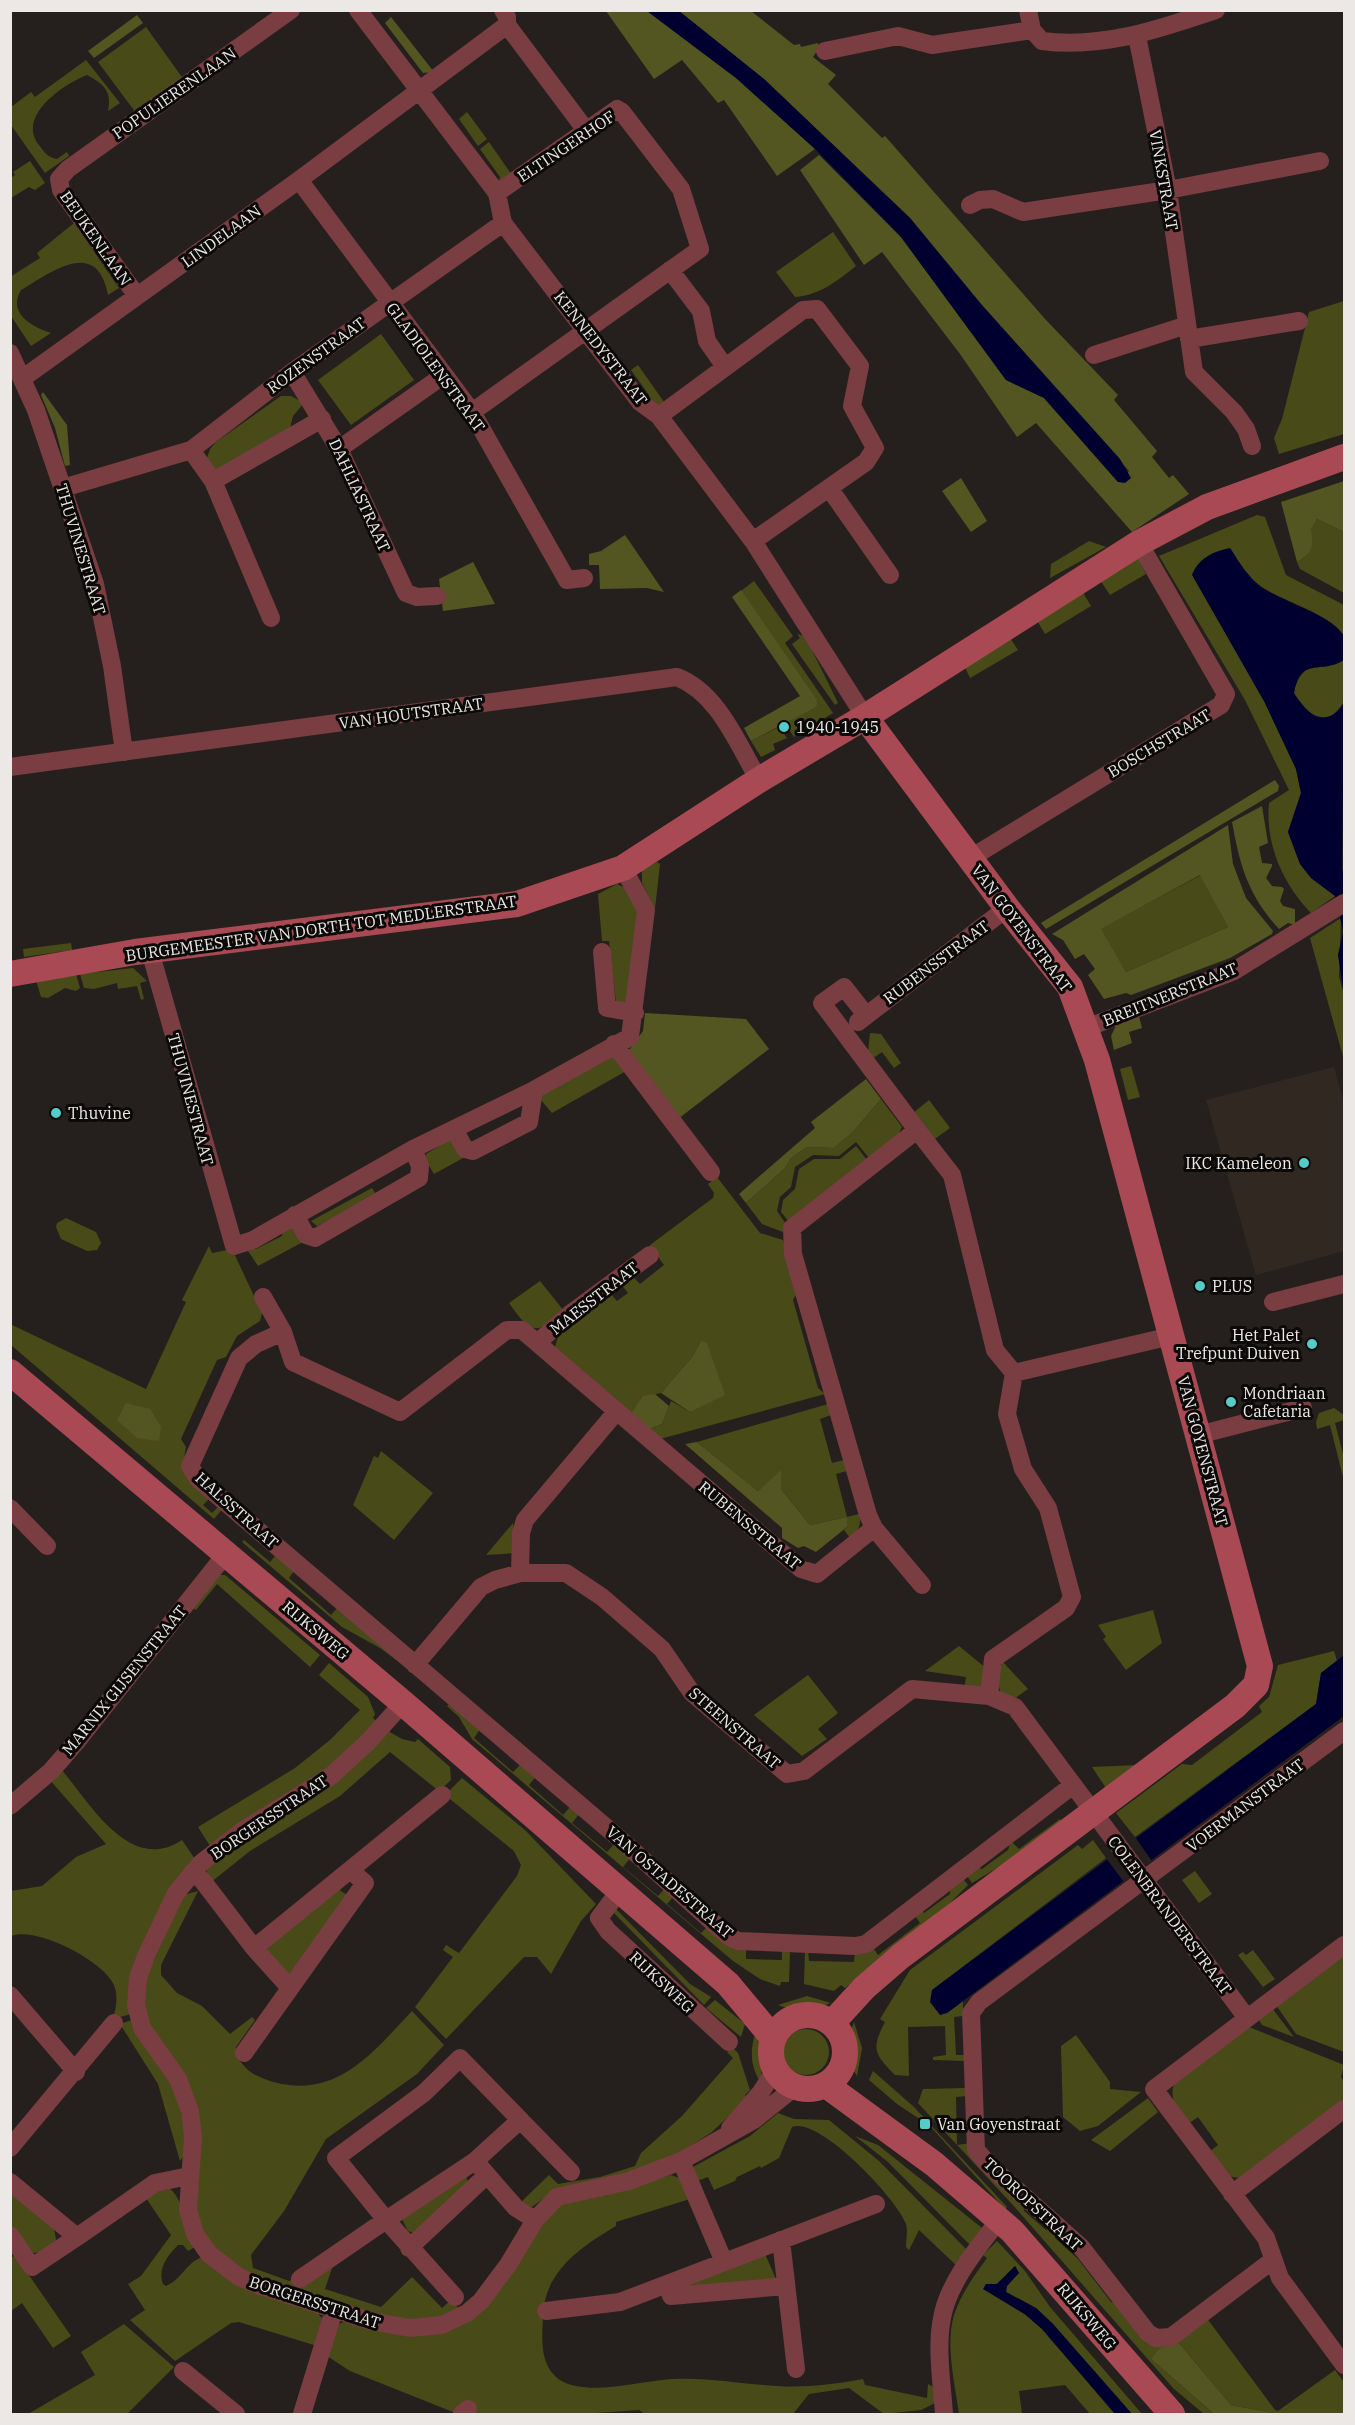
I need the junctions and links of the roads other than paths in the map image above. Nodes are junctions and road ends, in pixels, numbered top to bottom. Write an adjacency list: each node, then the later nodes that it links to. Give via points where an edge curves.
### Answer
1 (291, 10): 12 (street, POPULIERENLAAN)
2 (358, 10): 9 (street, KENNEDYSTRAAT)
3 (1028, 10): 6 (street)
4 (1216, 10): 7 (street)
5 (505, 18): 9 (street, ELTINGERHOF); 10 (street, ELTINGERHOF)
6 (1032, 30): 7 (street, via 1042,41 1066,44); 8 (street, via 932,45 898,36)
7 (1137, 36): 14 (street, VINKSTRAAT)
8 (825, 51)
9 (419, 92): 13 (street, LINDELAAN); 15 (street, KENNEDYSTRAAT)
10 (582, 125)
11 (1320, 161): 14 (street)
12 (59, 179): 19 (street, BEUKENLAAN, via 61,190)
13 (299, 180): 19 (street, LINDELAAN); 20 (street, GLADIOLENSTRAAT)
14 (1168, 190): 16 (street, via 1023,212 993,199); 23 (street, VINKSTRAAT)
15 (497, 193): 17 (street, KENNEDYSTRAAT); 18 (street, ELTINGERHOF, via 617,109 681,189 697,235 700,249)
16 (970, 205)
17 (503, 223): 20 (street, ROZENSTRAAT); 22 (street, KENNEDYSTRAAT)
18 (670, 270): 22 (street, ELTINGERHOF); 26 (street, via 701,311 707,341)
19 (137, 296): 29 (street, LINDELAAN)
20 (390, 302): 27 (street, ROZENSTRAAT); 28 (street, GLADIOLENSTRAAT)
21 (1299, 321): 23 (street)
22 (585, 330): 30 (street, ELTINGERHOF); 31 (street, KENNEDYSTRAAT, via 640,402)
23 (1188, 332): 25 (street); 33 (street, VINKSTRAAT, via 1194,372 1234,412)
24 (10, 353): 29 (street, THUVINESTRAAT)
25 (1094, 355)
26 (725, 366): 31 (street); 39 (street, via 803,309 817,309 860,366 852,406 875,448 866,462)
27 (292, 372): 32 (street, DAHLIASTRAAT); 35 (street, ROZENSTRAAT)
28 (444, 375): 30 (street, GLADIOLENSTRAAT); 34 (street)
29 (23, 378): 38 (street, THUVINESTRAAT)
30 (472, 412): 43 (street, GLADIOLENSTRAAT, via 567,580)
31 (660, 416): 40 (street, KENNEDYSTRAAT)
32 (322, 419): 34 (street, DAHLIASTRAAT); 37 (street)
33 (1252, 446)
34 (339, 448): 44 (street, DAHLIASTRAAT, via 406,593)
35 (191, 450): 37 (street); 38 (street, ROZENSTRAAT)
36 (1344, 457): 41 (street, BURGEMEESTER VAN DORTH TOT MEDLERSTRAAT, via 1207,507)
37 (213, 481): 45 (street)
38 (63, 488): 47 (street, THUVINESTRAAT, via 95,584)
39 (829, 488): 40 (street); 42 (street)
40 (753, 541): 46 (street, KENNEDYSTRAAT)
41 (1139, 543): 46 (street, BURGEMEESTER VAN DORTH TOT MEDLERSTRAAT); 50 (street, BOSCHSTRAAT, via 1226,694 1221,705)
42 (890, 575)
43 (584, 578)
44 (437, 596)
45 (271, 618)
46 (865, 717): 49 (street, BURGEMEESTER VAN DORTH TOT MEDLERSTRAAT); 50 (street, VAN GOYENSTRAAT)
47 (124, 752): 48 (street, VAN HOUTSTRAAT); 49 (street, VAN HOUTSTRAAT, via 677,677 693,683 709,698)
48 (10, 767)
49 (759, 780): 51 (street, BURGEMEESTER VAN DORTH TOT MEDLERSTRAAT)
50 (969, 859): 53 (street, VAN GOYENSTRAAT)
51 (623, 868): 54 (street, BURGEMEESTER VAN DORTH TOT MEDLERSTRAAT, via 517,904); 57 (street, via 646,910)
52 (1344, 903): 59 (street, BREITNERSTRAAT, via 1234,971)
53 (1007, 908): 58 (street, RUBENSSTRAAT); 59 (street, VAN GOYENSTRAAT, via 1070,987)
54 (150, 951): 56 (street, BURGEMEESTER VAN DORTH TOT MEDLERSTRAAT); 67 (street, THUVINESTRAAT, via 234,1246 254,1240)
55 (602, 952): 57 (street, via 607,1008)
56 (10, 974)
57 (635, 1013): 61 (street, via 630,1037)
58 (866, 1015): 60 (street, RUBENSSTRAAT); 60 (street, RUBENSSTRAAT, via 844,987 822,1003)
59 (1086, 1028): 73 (street, VAN GOYENSTRAAT)
60 (846, 1034): 64 (street, RUBENSSTRAAT)
61 (614, 1044): 62 (street); 66 (street)
62 (534, 1090): 63 (street); 63 (street, via 529,1122 473,1151 465,1149)
63 (454, 1129): 65 (street)
64 (916, 1130): 76 (street, RUBENSSTRAAT, via 952,1175 995,1350); 81 (street, via 792,1228 790,1234 832,1396)
65 (413, 1149): 67 (street); 67 (street, via 420,1166 419,1178 315,1238 306,1234)
66 (711, 1172)
67 (295, 1215)
68 (650, 1255): 74 (street, MAESSTRAAT)
69 (1344, 1284): 71 (street)
70 (263, 1297): 72 (street, RUBENSSTRAAT)
71 (1274, 1302)
72 (283, 1332): 74 (street, RUBENSSTRAAT, via 293,1362 400,1412 507,1330 522,1330); 86 (street, HALSSTRAAT, via 256,1344 239,1358 190,1466 198,1479)
73 (1171, 1336): 76 (street); 79 (street, VAN GOYENSTRAAT)
74 (538, 1342): 78 (street, RUBENSSTRAAT)
75 (10, 1372): 83 (street, RIJKSWEG)
76 (1014, 1373): 87 (street, via 1007,1414 1023,1469 1048,1508 1072,1597 1066,1608 993,1659)
77 (1303, 1408): 79 (street)
78 (617, 1411): 81 (street, RUBENSSTRAAT, via 801,1569 817,1574); 84 (street, via 525,1520)
79 (1198, 1434): 93 (street, VAN GOYENSTRAAT, via 1258,1656 1256,1685 1235,1706)
80 (10, 1508): 82 (street)
81 (874, 1528): 85 (street)
82 (46, 1546)
83 (228, 1555): 88 (street, RIJKSWEG); 92 (street, MARNIX GIJSENSTRAAT, via 64,1755)
84 (520, 1573): 86 (street, STEENSTRAAT, via 481,1587); 87 (street, STEENSTRAAT, via 566,1573 602,1597 662,1649 692,1693 787,1774 804,1771 912,1689)
85 (922, 1585)
86 (414, 1665): 90 (street, VAN OSTADESTRAAT, via 738,1941 866,1944)
87 (989, 1696): 90 (street, STEENSTRAAT, via 1015,1707)
88 (403, 1703): 95 (street, BORGERSSTRAAT, via 331,1776 225,1842); 97 (street, RIJKSWEG)
89 (1344, 1731): 96 (street, VOERMANSTRAAT)
90 (1073, 1785): 93 (street, STEENSTRAAT)
91 (442, 1795): 94 (street)
92 (12, 1801)
93 (1092, 1812): 96 (street, COLENBRANDERSTRAAT); 104 (street, VAN GOYENSTRAAT, via 901,1956)
94 (350, 1870): 99 (street); 100 (street, via 365,1883)
95 (192, 1873): 99 (street, via 202,1880); 119 (street, BORGERSSTRAAT, via 176,1893 146,1956 135,1996 142,2028 178,2079 190,2111 193,2138)
96 (1143, 1877): 102 (street, COLENBRANDERSTRAAT); 130 (street, TOOROPSTRAAT, via 979,2002 971,2013 976,2150 1080,2247 1156,2338 1171,2337)
97 (620, 1890): 105 (street, RIJKSWEG); 106 (street, RIJKSWEG, via 599,1918 608,1931)
98 (1344, 1945): 102 (street)
99 (254, 1948): 100 (street)
100 (290, 1988): 107 (street)
101 (10, 1995): 109 (street)
102 (1247, 2018): 121 (street, via 1154,2089)
103 (114, 2023): 109 (street)
104 (832, 2023): 105 (street, via 807,2014); 110 (street, via 845,2044 845,2057)
105 (780, 2029): 108 (street, via 770,2054)
106 (729, 2042)
107 (244, 2053)
108 (775, 2070): 111 (street); 114 (street, BORGERSSTRAAT)
109 (76, 2072): 115 (street)
110 (833, 2077): 111 (street, via 805,2089); 125 (street, RIJKSWEG)
111 (795, 2086): 114 (street, BORGERSSTRAAT, via 754,2121)
112 (1344, 2109): 121 (street)
113 (519, 2121): 117 (street); 118 (street); 123 (street, via 460,2058 424,2093 336,2158)
114 (721, 2138): 116 (street, BORGERSSTRAAT)
115 (10, 2148)
116 (681, 2161): 124 (street, BORGERSSTRAAT, via 614,2185 567,2193 548,2203); 131 (street)
117 (481, 2168): 123 (street); 124 (street, via 516,2208); 129 (street)
118 (571, 2172)
119 (189, 2176): 127 (street, via 155,2182); 136 (street, BORGERSSTRAAT, via 191,2224 209,2254 249,2281)
120 (10, 2182): 127 (street)
121 (1232, 2194): 130 (street, via 1266,2238)
122 (876, 2204): 128 (street)
123 (387, 2220): 129 (street); 132 (street)
124 (535, 2220): 136 (street, BORGERSSTRAAT, via 495,2285 456,2319 429,2327 394,2327)
125 (1000, 2220): 141 (street, via 952,2289 942,2317); 144 (street, RIJKSWEG, via 1030,2249)
126 (10, 2235): 127 (street, via 32,2267)
127 (77, 2237)
128 (781, 2240): 131 (street); 134 (street)
129 (409, 2248): 135 (street)
130 (1273, 2260): 138 (street, via 1280,2278)
131 (724, 2262): 133 (street)
132 (300, 2279)
133 (668, 2285): 134 (street, via 671,2296); 137 (street, via 620,2302)
134 (786, 2286): 139 (street)
135 (455, 2296)
136 (334, 2310): 143 (street)
137 (546, 2311)
138 (1344, 2365)
139 (796, 2369)
140 (183, 2371): 142 (street)
141 (943, 2414)
142 (236, 2415)
143 (302, 2415)
144 (1172, 2415)

